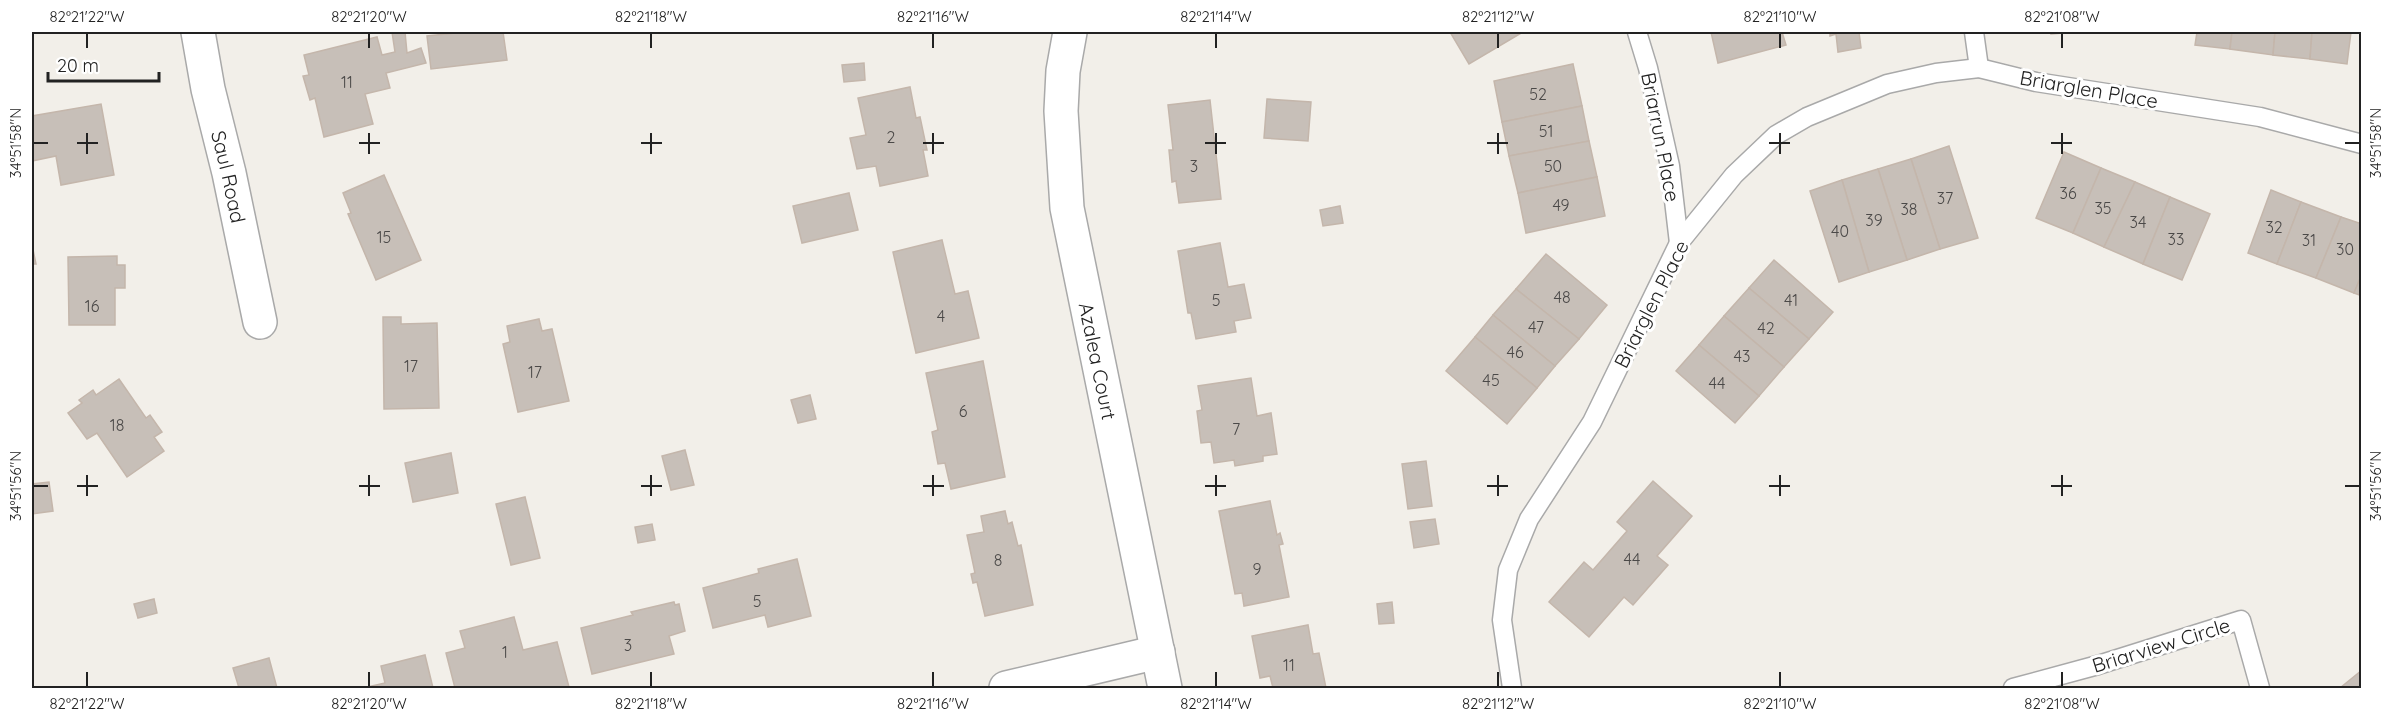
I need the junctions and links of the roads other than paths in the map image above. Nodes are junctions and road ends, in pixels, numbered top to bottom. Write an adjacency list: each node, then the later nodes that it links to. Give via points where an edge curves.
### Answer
1 (198, 32): 8 (street, Saul Road)
2 (1070, 32): 9 (street, Azalea Court, via 1061,111 1067,208)
3 (1637, 32): 7 (lane, Briarrun Place, via 1670,166)
4 (1974, 32): 5 (lane)
5 (1979, 68): 6 (lane, Briarglen Place, via 2036,82 2259,117); 7 (lane, Briarglen Place, via 1936,72 1887,84 1807,117 1776,135 1734,175)
6 (2361, 144)
7 (1679, 243): 12 (lane, Briarglen Place, via 1592,422 1529,519 1508,570 1502,620)
8 (260, 322)
9 (1158, 652): 10 (street); 11 (street, Azalea Court)
10 (1006, 688)
11 (1165, 688)
12 (1512, 688)
13 (2013, 688): 14 (lane, Briarview Circle, via 2241,620)
14 (2260, 688)

